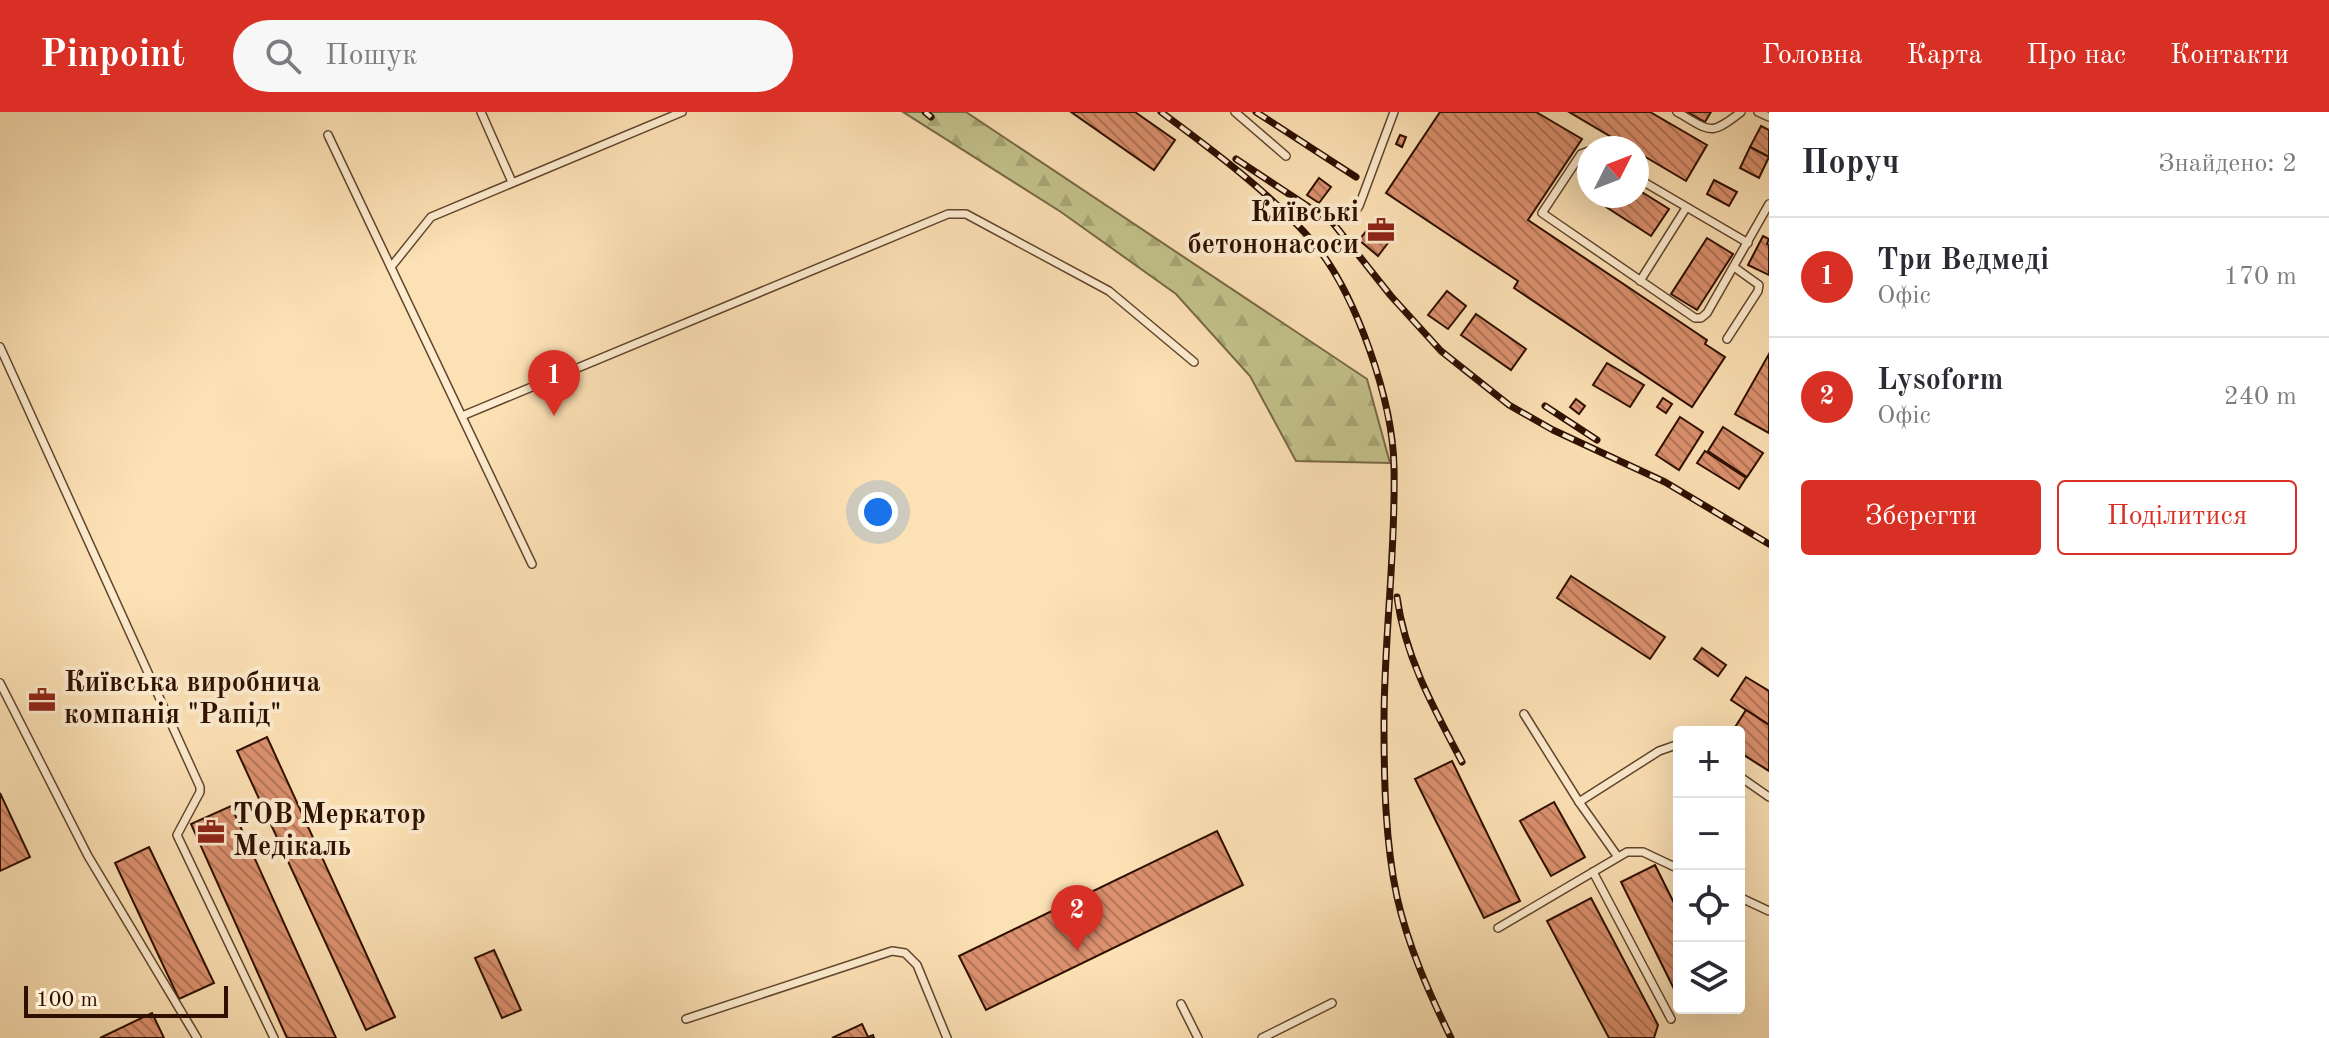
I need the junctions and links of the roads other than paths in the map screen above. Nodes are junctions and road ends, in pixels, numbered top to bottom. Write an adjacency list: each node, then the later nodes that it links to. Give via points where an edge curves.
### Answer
1 (481, 112): 12 (lane)
2 (682, 112): 12 (lane)
3 (1235, 112): 10 (lane)
4 (1394, 112): 16 (lane)
5 (1677, 112): 6 (lane, via 1709,130)
6 (1741, 112)
7 (1758, 112): 8 (lane)
8 (1769, 117)
9 (328, 135): 18 (lane)
10 (1286, 156)
11 (1577, 160): 20 (lane, via 1542,213)
12 (512, 182): 18 (lane, via 431,217)
13 (1649, 185): 15 (lane)
14 (1769, 204): 17 (lane)
15 (1686, 208): 17 (lane); 20 (lane)
16 (1350, 219)
17 (1748, 243): 19 (lane)
18 (391, 267): 24 (lane)
19 (1734, 267): 20 (lane, via 1701,318); 21 (lane, via 1759,285)
20 (1640, 281)
21 (1727, 339)
22 (0, 347): 43 (lane, via 200,787 177,835)
23 (1194, 362): 24 (lane, via 1109,291 958,213)
24 (462, 416): 25 (lane)
25 (532, 564)
26 (0, 683): 42 (lane, via 88,856)
27 (1524, 714): 31 (lane)
28 (1673, 746): 31 (lane)
29 (1745, 780): 30 (lane)
30 (1769, 797)
31 (1579, 802): 32 (lane)
32 (1618, 857): 33 (lane, via 1634,850); 34 (lane)
33 (1673, 866)
34 (1593, 872): 37 (lane); 41 (lane)
35 (1745, 900): 36 (lane)
36 (1769, 911)
37 (1498, 928)
38 (1332, 1003): 46 (lane)
39 (1181, 1004): 45 (lane)
40 (686, 1019): 44 (lane, via 892,951 905,953 917,965)
41 (1671, 1019)
42 (197, 1038)
43 (274, 1038)
44 (947, 1038)
45 (1198, 1038)
46 (1262, 1038)

